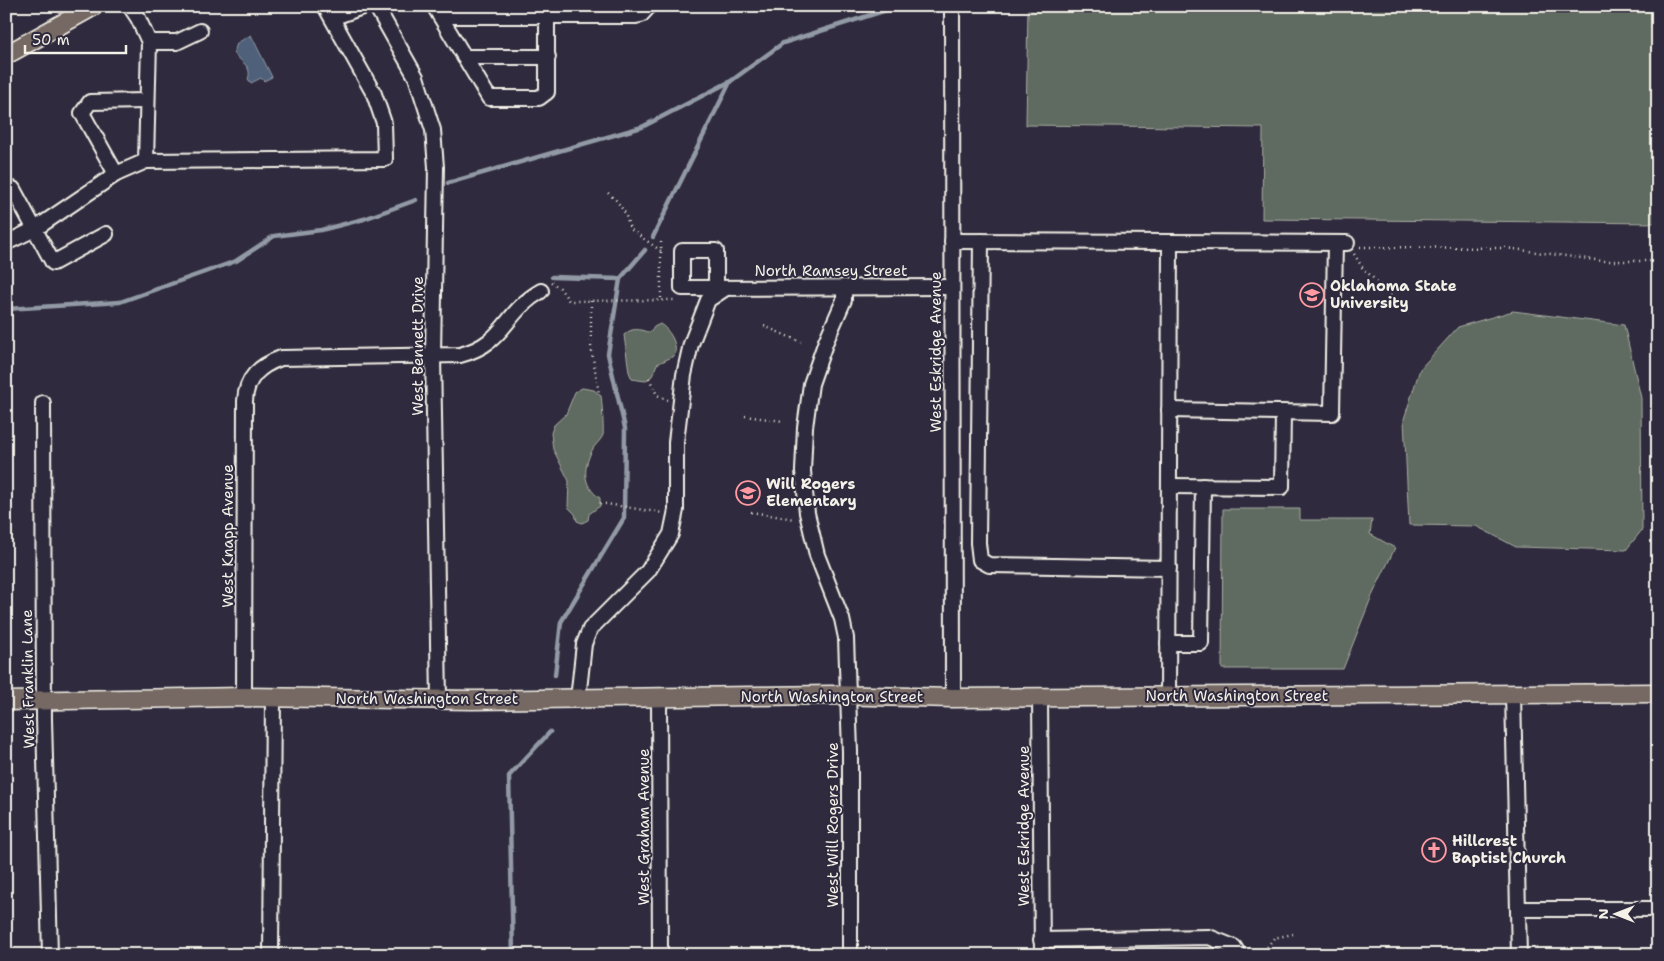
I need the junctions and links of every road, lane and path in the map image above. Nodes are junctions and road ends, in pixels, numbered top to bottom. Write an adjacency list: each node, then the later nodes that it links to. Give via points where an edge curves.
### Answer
1 (94, 6): 12 (main road)
2 (130, 6): 11 (street)
3 (365, 6): 9 (street)
4 (376, 6): 39 (street, West Bennett Drive, via 416,77 433,130 436,167)
5 (649, 6): 8 (street, via 636,16)
6 (952, 6): 22 (street, West Eskridge Avenue)
7 (437, 11): 8 (street); 13 (street)
8 (547, 11): 14 (street)
9 (329, 12): 16 (street, via 374,94 384,123 385,160)
10 (200, 31): 11 (street, via 177,42)
11 (149, 42): 15 (street)
12 (6, 55)
13 (464, 57): 14 (street); 14 (street, via 489,98 539,98 547,92)
14 (548, 57)
15 (146, 101): 16 (street); 17 (street, via 90,102 82,113)
16 (146, 161): 17 (street)
17 (116, 174): 20 (street)
18 (6, 193): 20 (street, via 13,189)
19 (608, 193): 28 (path, via 618,201 630,229)
20 (35, 229): 21 (street, via 53,264); 26 (street)
21 (106, 234)
22 (952, 241): 23 (street); 32 (street, West Eskridge Avenue)
23 (981, 241): 25 (street); 52 (street, via 980,560 989,565)
24 (661, 242): 28 (path)
25 (1170, 242): 27 (street); 42 (street)
26 (6, 243)
27 (1341, 243): 29 (path, via 1359,247 1506,248 1603,260); 36 (path); 43 (street, via 1332,413)
28 (661, 251): 33 (path)
29 (1658, 261)
30 (545, 286): 35 (path, via 560,288 569,301); 39 (street, via 518,307 497,336 487,344 460,355)
31 (844, 286): 32 (street, North Ramsey Street); 50 (street, North Ramsey Street, via 721,288 708,300 691,344 684,375 676,442); 51 (street, West Will Rogers Drive, via 844,300 811,384 803,471)
32 (952, 287): 61 (street, West Eskridge Avenue)
33 (662, 300): 34 (path); 35 (path)
34 (680, 300)
35 (592, 301): 40 (path, via 591,346)
36 (1408, 313)
37 (764, 326): 38 (path)
38 (801, 342)
39 (433, 356): 57 (street, West Knapp Avenue, via 281,358 252,376 245,401); 62 (street, West Bennett Drive)
40 (599, 394)
41 (43, 403): 65 (street, West Franklin Lane)
42 (1169, 410): 43 (street); 46 (street)
43 (1283, 412): 47 (street, via 1282,487)
44 (745, 416): 45 (path)
45 (783, 421)
46 (1169, 486): 47 (street); 52 (street)
47 (1203, 486): 53 (street, via 1201,643)
48 (600, 503): 50 (path)
49 (751, 512): 51 (path, via 785,516)
50 (675, 516): 63 (street, via 671,534 648,571 590,629 584,644)
51 (810, 524): 56 (street, West Will Rogers Drive, via 816,555 845,628)
52 (1169, 568): 53 (street)
53 (1168, 643): 59 (street)
54 (1658, 693): 55 (main road, North Washington Street)
55 (1513, 694): 59 (main road, North Washington Street); 67 (street)
56 (848, 696): 61 (main road, North Washington Street); 64 (main road, North Washington Street); 74 (street, West Will Rogers Drive)
57 (244, 697): 60 (main road, North Washington Street); 65 (main road, North Washington Street)
58 (1040, 697): 59 (main road, North Washington Street); 61 (main road, North Washington Street); 70 (street, West Eskridge Avenue)
59 (1168, 697)
60 (274, 698): 62 (main road, North Washington Street); 72 (street)
61 (953, 698)
62 (439, 699): 63 (main road, North Washington Street)
63 (578, 699): 64 (main road, North Washington Street)
64 (658, 699): 73 (street, West Graham Avenue)
65 (44, 700): 66 (main road, North Washington Street); 71 (street, West Franklin Lane)
66 (6, 701)
67 (1518, 909): 68 (street); 78 (street)
68 (1658, 909)
69 (1292, 934): 77 (path, via 1274,938)
70 (1041, 940): 75 (street, West Eskridge Avenue); 76 (street, via 1209,937 1224,941)
71 (50, 955)
72 (272, 955)
73 (660, 955)
74 (850, 955)
75 (1042, 955)
76 (1239, 955)
77 (1261, 955)
78 (1519, 955)

